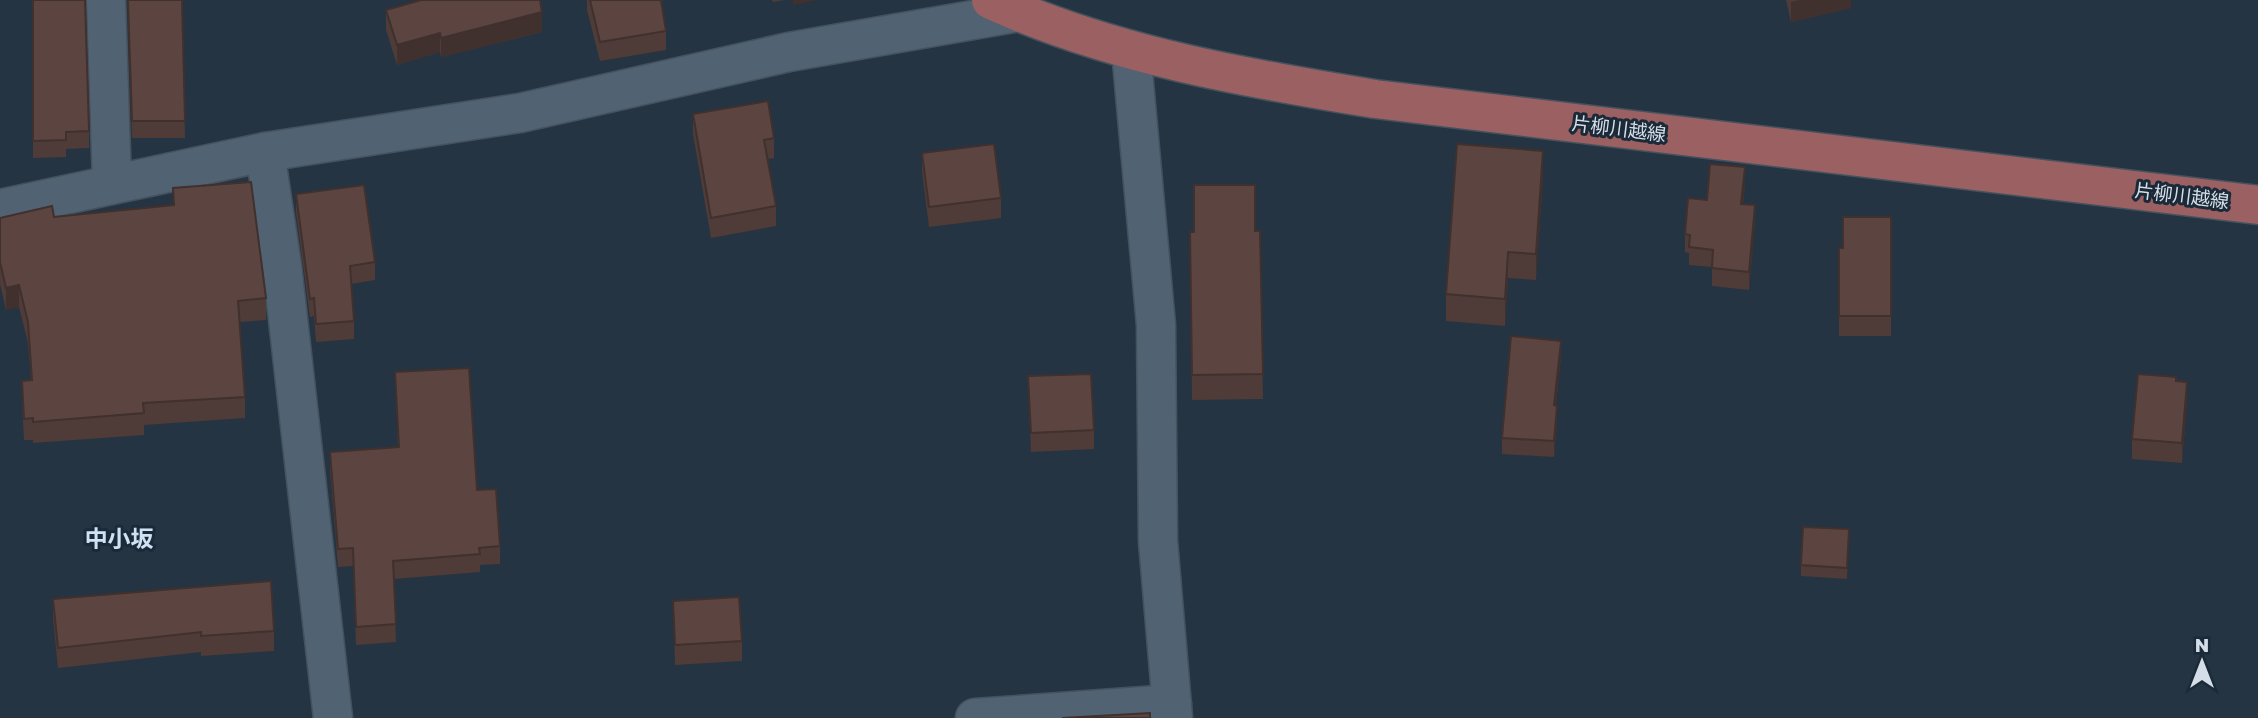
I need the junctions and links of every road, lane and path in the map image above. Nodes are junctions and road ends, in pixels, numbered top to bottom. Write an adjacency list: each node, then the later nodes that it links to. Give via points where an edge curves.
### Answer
1 (106, 0): 5 (street)
2 (1005, 6): 3 (main road, 片柳川越線); 4 (street, via 520,113)
3 (1131, 50): 6 (main road, 片柳川越線, via 1255,80 1375,99); 8 (street, via 1156,325 1158,541)
4 (265, 152): 5 (street); 9 (street)
5 (112, 184): 7 (street)
6 (2258, 205)
7 (0, 209)
8 (1172, 711): 10 (street)
9 (333, 718)
10 (975, 718)

